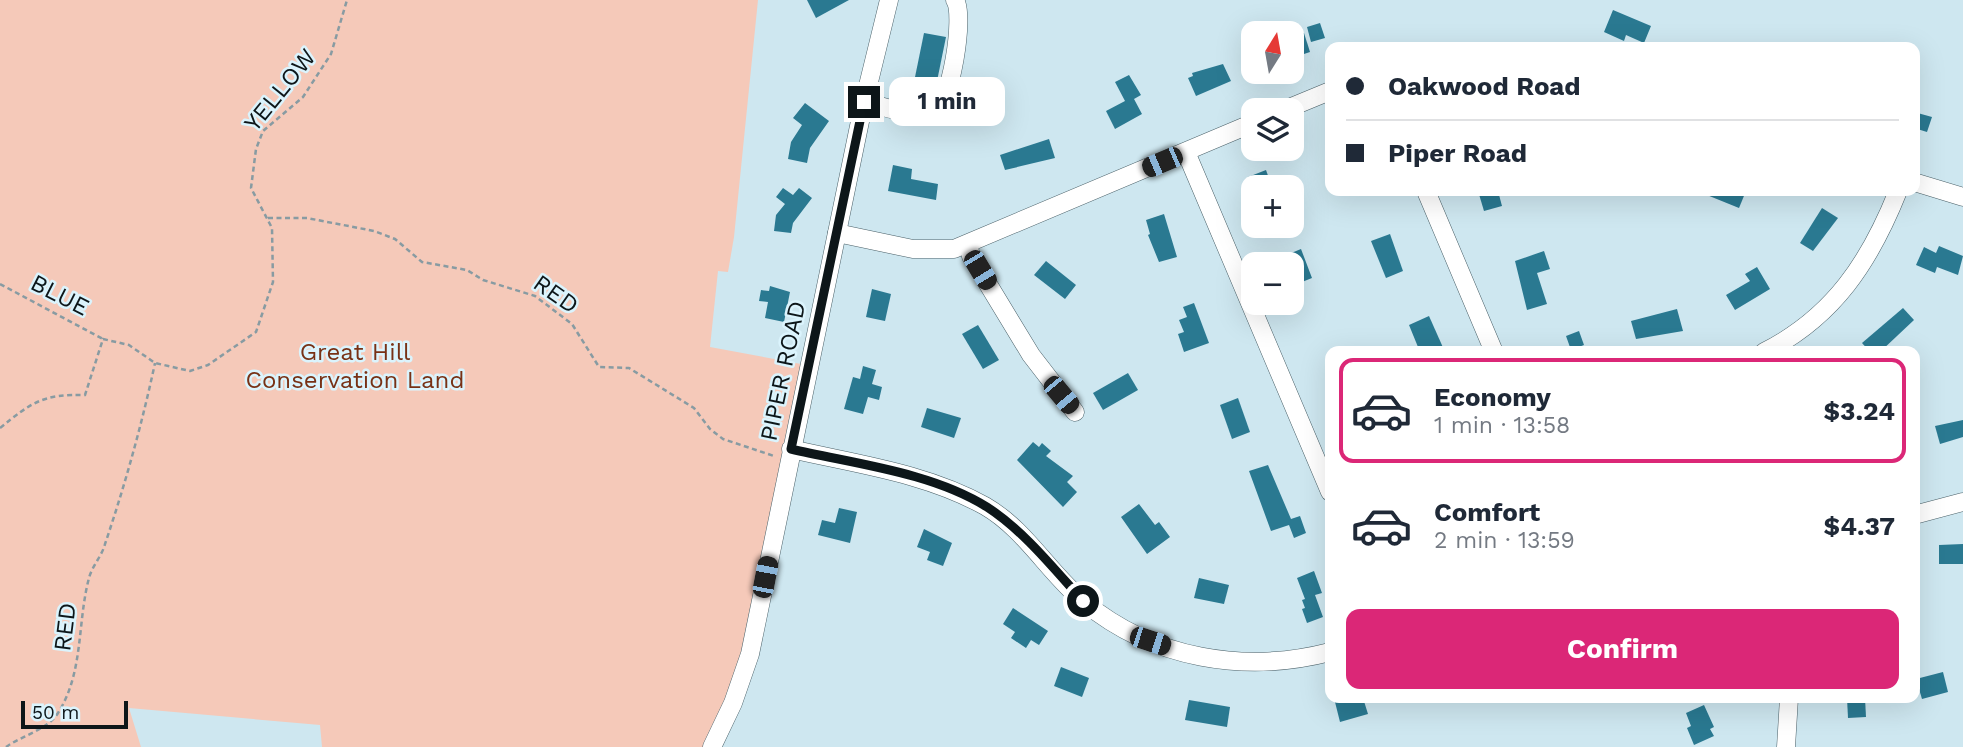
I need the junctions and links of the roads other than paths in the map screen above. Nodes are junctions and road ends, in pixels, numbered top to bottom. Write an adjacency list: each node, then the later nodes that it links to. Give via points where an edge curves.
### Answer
1 (889, 0): 4 (street, PIPER ROAD)
2 (955, 0): 4 (street, via 959,27 941,107 919,113)
3 (1325, 93): 5 (street)
4 (864, 102): 12 (street, PIPER ROAD)
5 (1304, 102)
6 (1241, 129): 7 (street)
7 (1186, 152): 13 (street); 18 (street)
8 (1920, 184): 11 (street)
9 (1428, 196): 14 (street)
10 (1896, 196): 15 (street, via 1872,250 1840,295 1811,323)
11 (1963, 197)
12 (837, 233): 13 (street, via 927,251); 17 (street, PIPER ROAD)
13 (968, 244): 16 (street, via 1031,355)
14 (1491, 346)
15 (1774, 346)
16 (1075, 412)
17 (790, 454): 21 (street, via 911,477 987,508 1014,529 1083,601 1150,641 1192,656 1246,663 1287,662); 23 (street, PIPER ROAD, via 750,654)
18 (1325, 480)
19 (1963, 502): 20 (street)
20 (1920, 513)
21 (1325, 653)
22 (1789, 703): 24 (street)
23 (712, 747)
24 (1786, 747)

